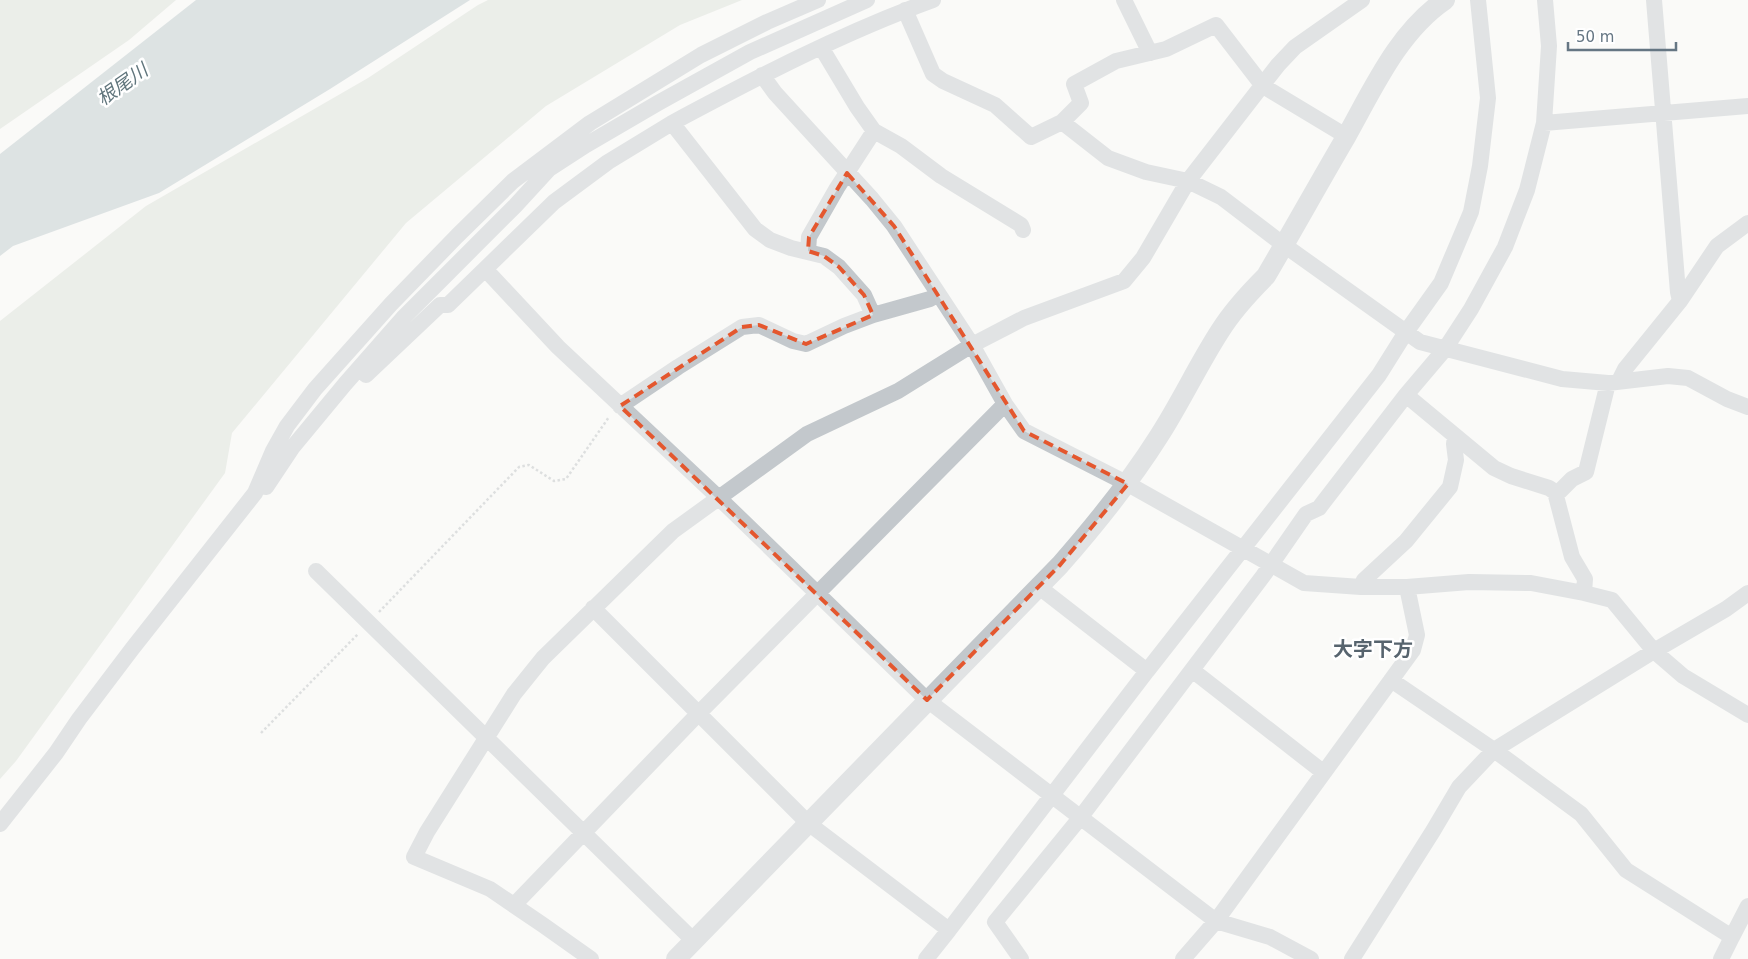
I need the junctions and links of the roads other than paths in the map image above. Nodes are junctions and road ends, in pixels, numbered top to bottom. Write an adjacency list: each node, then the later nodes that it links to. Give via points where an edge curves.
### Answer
1 (818, 0): 44 (street, via 767,22 672,73 590,123 513,181 391,304 315,389 287,426)
2 (867, 0): 36 (street, via 750,52 549,169 403,318)
3 (932, 0): 10 (street)
4 (1124, 0): 12 (street)
5 (1362, 0): 14 (street, via 1296,48)
6 (1446, 0): 21 (street, via 1431,10 1403,42)
7 (1478, 0): 32 (street, via 1488,98 1471,212 1440,283)
8 (1545, 0): 19 (street, via 1549,46)
9 (1654, 0): 16 (street)
10 (905, 10): 11 (street); 17 (street, via 932,74 995,105 1031,138)
11 (821, 47): 13 (street); 20 (street)
12 (1150, 53): 14 (street, via 1166,50 1216,25); 17 (street, via 1116,61 1074,84 1080,103)
13 (762, 75): 18 (street); 22 (street)
14 (1263, 86): 21 (street); 23 (street)
15 (1748, 106): 16 (street)
16 (1663, 113): 19 (street); 30 (street)
17 (1062, 122): 23 (street, via 1108,158 1146,172)
18 (672, 123): 27 (street, via 755,229 777,243); 28 (street, via 608,162 554,202)
19 (1544, 123): 34 (street, via 1527,190 1505,248)
20 (874, 132): 22 (street); 25 (street, via 1021,225)
21 (1346, 136): 26 (street)
22 (847, 173): 27 (street, via 810,237); 29 (street, via 894,226)
23 (1188, 181): 26 (street, via 1221,197); 33 (street, via 1143,258 1124,281 1024,318)
24 (1748, 223): 30 (street, via 1717,246)
25 (1023, 230)
26 (1284, 245): 32 (street); 42 (street, via 1266,276 1241,301 1220,330)
27 (808, 251): 31 (street, via 824,256 839,268 864,295)
28 (486, 270): 36 (street, via 448,305 440,305 357,383); 39 (street, via 558,347)
29 (938, 294): 31 (street); 33 (street)
30 (1680, 301): 35 (street)
31 (873, 315): 39 (street, via 806,344 759,325 742,327)
32 (1406, 332): 34 (street, via 1420,342); 46 (street, via 1379,375)
33 (972, 345): 38 (street); 45 (street, via 898,391 807,434)
34 (1445, 349): 35 (street, via 1562,380); 37 (street)
35 (1613, 382): 40 (street, via 1668,376 1688,378); 43 (street, via 1586,472)
36 (345, 384): 44 (street, via 292,448 264,490)
37 (1406, 395): 41 (street); 47 (street, via 1319,508 1306,514)
38 (1005, 404): 42 (street, via 1024,431); 52 (street)
39 (620, 406): 45 (street)
40 (1748, 407)
41 (1455, 437): 43 (street, via 1494,468); 50 (street, via 1456,460 1450,488 1406,541 1364,580)
42 (1128, 484): 46 (street); 49 (street)
43 (1554, 492): 53 (street, via 1572,557 1585,579)
44 (255, 493): 69 (street)
45 (719, 498): 52 (street); 55 (street, via 673,531)
46 (1243, 548): 47 (street); 58 (street)
47 (1270, 564): 50 (street, via 1304,583); 57 (street)
48 (316, 571): 63 (street)
49 (1039, 587): 58 (street); 60 (street)
50 (1361, 587): 51 (street)
51 (1407, 587): 53 (street, via 1469,582 1531,583); 59 (street, via 1418,634 1412,650)
52 (817, 593): 60 (street); 61 (street)
53 (1584, 593): 56 (street, via 1612,600)
54 (1748, 593): 56 (street)
55 (593, 608): 61 (street); 63 (street, via 543,658 514,694)
56 (1654, 651): 62 (street, via 1683,676); 64 (street)
57 (1192, 670): 65 (street); 67 (street)
58 (1147, 671): 66 (street)
59 (1391, 680): 64 (street); 65 (street)
60 (927, 700): 66 (street); 68 (street)
61 (699, 713): 68 (street); 70 (street)
62 (1748, 716)
63 (486, 739): 70 (street); 71 (street, via 414,857 490,889)
64 (1494, 750): 75 (street, via 1581,814 1626,870); 83 (street, via 1459,787)
65 (1323, 772): 73 (street)
66 (1052, 797): 67 (street); 74 (street)
67 (1080, 818): 73 (street); 80 (street, via 995,922)
68 (808, 823): 74 (street); 76 (street)
69 (0, 824)
70 (583, 833): 71 (street); 76 (street)
71 (514, 905): 77 (street)
72 (1748, 906): 75 (street)
73 (1216, 921): 81 (street); 82 (street, via 1270,938)
74 (949, 930): 79 (street)
75 (1732, 937): 84 (street)
76 (694, 941): 78 (street)
77 (591, 959)
78 (676, 959)
79 (926, 959)
80 (1021, 959)
81 (1183, 959)
82 (1311, 959)
83 (1352, 959)
84 (1721, 959)

